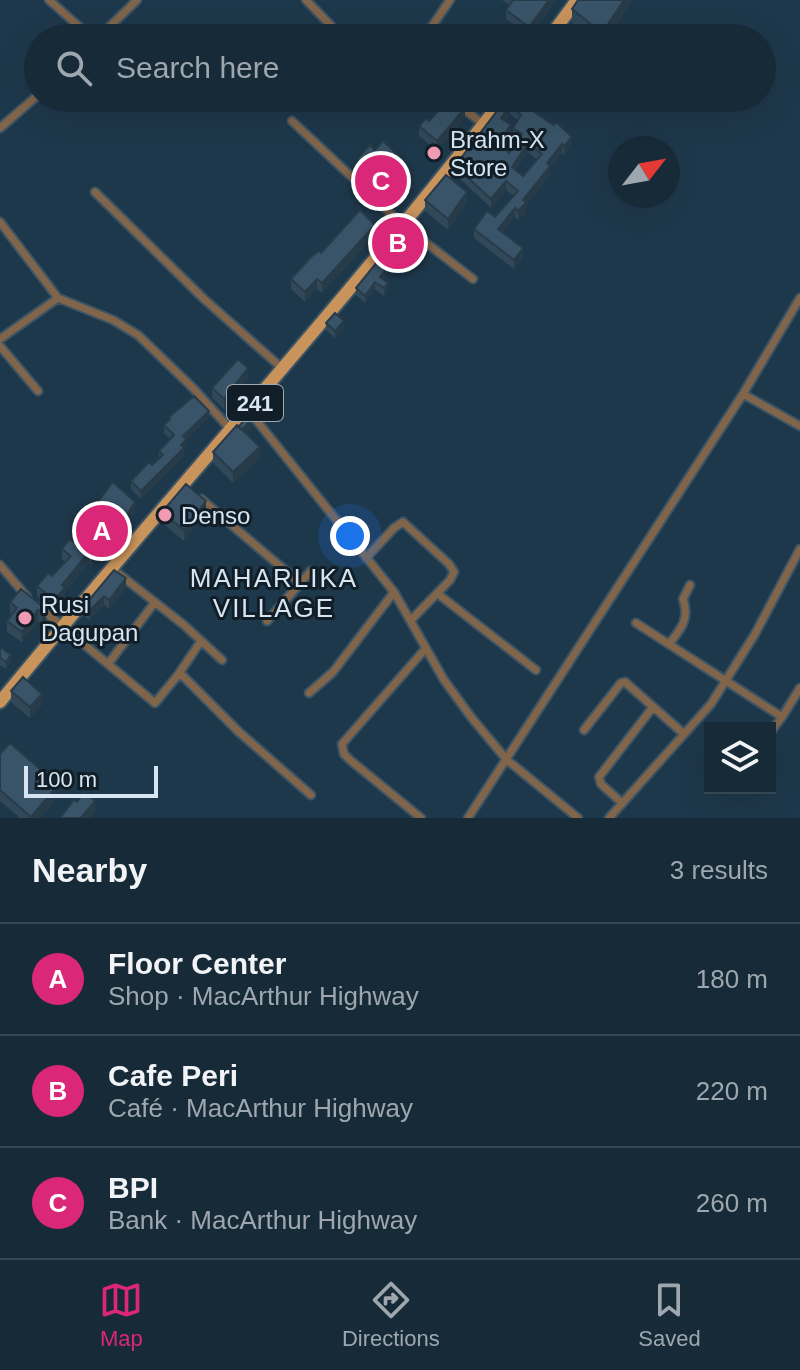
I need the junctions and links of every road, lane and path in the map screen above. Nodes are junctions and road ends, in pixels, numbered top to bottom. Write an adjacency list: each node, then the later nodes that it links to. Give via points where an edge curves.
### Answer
1 (49, 0): 6 (street)
2 (306, 0): 8 (street)
3 (450, 0): 9 (street)
4 (577, 0): 10 (main road)
5 (133, 1): 7 (street)
6 (78, 24)
7 (109, 24)
8 (329, 24)
9 (434, 24)
10 (559, 24)
11 (24, 107): 16 (street)
12 (468, 112): 15 (street)
13 (493, 112): 15 (main road, 241)
14 (292, 121): 19 (street)
15 (483, 124): 19 (main road, 241)
16 (0, 128)
17 (95, 192): 25 (street)
18 (0, 222): 21 (street)
19 (403, 225): 20 (street); 25 (main road, 241)
20 (473, 279)
21 (58, 298): 23 (street); 30 (street, via 138,335)
22 (800, 298): 27 (street)
23 (0, 339)
24 (0, 346): 26 (street)
25 (283, 370): 28 (main road, 241)
26 (38, 391)
27 (743, 394): 29 (street); 62 (street)
28 (249, 411): 30 (main road, 241); 33 (street)
29 (800, 426)
30 (231, 430): 31 (main road, 241)
31 (184, 484): 35 (main road, 241); 37 (street)
32 (800, 549): 53 (street)
33 (366, 558): 39 (street); 40 (street, via 403,522 454,572)
34 (0, 565): 45 (street, via 18,589)
35 (111, 568): 41 (street); 45 (main road, 241)
36 (311, 571): 37 (street)
37 (300, 583): 43 (street)
38 (690, 585): 47 (street, via 683,599 685,623)
39 (394, 592): 42 (street); 55 (street, via 333,672)
40 (438, 594): 42 (street); 51 (street)
41 (155, 602): 46 (street); 50 (street)
42 (411, 620): 48 (street)
43 (267, 621)
44 (636, 623): 47 (street)
45 (62, 627): 50 (street); 56 (main road, 241)
46 (201, 641): 49 (street); 52 (street)
47 (669, 644): 53 (street)
48 (426, 648): 62 (street, via 462,705); 65 (street, via 342,744 350,760)
49 (222, 660)
50 (108, 664): 52 (street, via 155,703)
51 (536, 670)
52 (180, 673): 63 (street)
53 (727, 680): 58 (street); 61 (street)
54 (800, 688): 58 (street)
55 (309, 693)
56 (0, 702)
57 (653, 707): 60 (street, via 623,682); 61 (street); 64 (street, via 599,777)
58 (782, 717): 59 (street)
59 (776, 725)
60 (584, 730)
61 (684, 734): 64 (street)
62 (506, 759): 66 (street); 67 (street)
63 (311, 795)
64 (622, 803): 68 (street)
65 (421, 818)
66 (468, 818)
67 (578, 818)
68 (609, 818)

